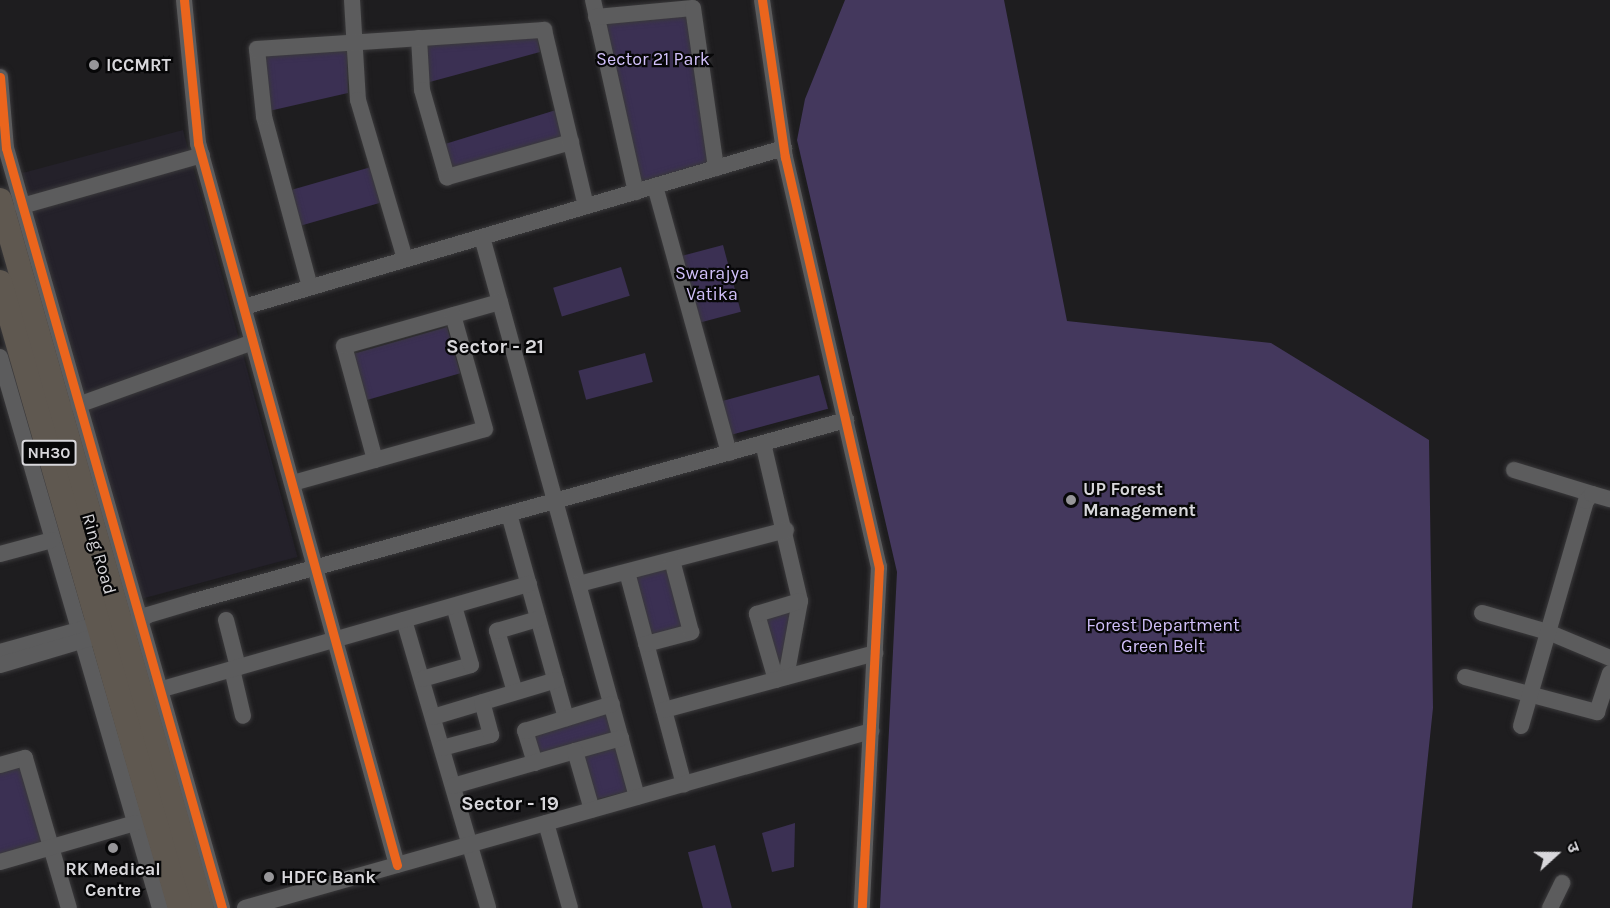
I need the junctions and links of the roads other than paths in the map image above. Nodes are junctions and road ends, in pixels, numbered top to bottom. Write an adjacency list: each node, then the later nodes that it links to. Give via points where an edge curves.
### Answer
1 (184, 0): 10 (street)
2 (352, 0): 6 (street)
3 (762, 0): 9 (street)
4 (595, 8): 11 (street, via 693,8); 13 (street)
5 (419, 38): 6 (street); 8 (street, via 544,30); 8 (street, via 422,90 447,177)
6 (354, 42): 17 (street, via 358,100); 19 (street, via 257,49 264,116)
7 (0, 77): 14 (street)
8 (570, 142): 15 (street)
9 (784, 148): 11 (street); 26 (street)
10 (202, 155): 14 (street); 21 (street)
11 (716, 168): 12 (street)
12 (655, 186): 13 (street); 28 (street)
13 (636, 192): 15 (street)
14 (11, 203): 25 (street); 50 (highway, Ring Road / NH30)
15 (586, 206): 16 (street)
16 (482, 237): 17 (street); 20 (street)
17 (405, 259): 19 (street)
18 (0, 282): 50 (highway, Ring Road / NH30)
19 (310, 287): 21 (street)
20 (500, 302): 22 (street); 34 (street)
21 (244, 307): 23 (street)
22 (453, 315): 29 (street, via 344,346); 29 (street, via 485,429)
23 (254, 342): 25 (street); 31 (street)
24 (0, 357): 37 (street)
25 (78, 405): 50 (street)
26 (846, 420): 27 (street); 55 (street, via 879,567)
27 (763, 443): 28 (street); 36 (street)
28 (729, 453): 34 (street)
29 (375, 460): 31 (street)
30 (1514, 471): 32 (street)
31 (292, 483): 40 (street)
32 (1592, 494): 33 (street); 51 (street, via 1586,501)
33 (1610, 499)
34 (557, 501): 35 (street); 43 (street)
35 (509, 514): 40 (street); 42 (street)
36 (786, 530): 39 (street); 44 (street)
37 (52, 540): 38 (street); 50 (street)
38 (0, 554)
39 (672, 560): 41 (street); 53 (street, via 691,632)
40 (316, 567): 50 (street); 52 (street)
41 (627, 572): 43 (street); 53 (street)
42 (529, 584): 45 (street); 47 (street)
43 (579, 584): 68 (street)
44 (800, 601): 61 (street); 61 (street, via 757,614)
45 (454, 606): 49 (street); 62 (street, via 471,665)
46 (1482, 614): 51 (street)
47 (538, 619): 63 (street); 65 (street, via 497,631)
48 (226, 620): 58 (street)
49 (404, 620): 52 (street); 62 (street)
50 (113, 626): 54 (street); 57 (street); 64 (street); 84 (street); 93 (highway, Ring Road / NH30); 94 (highway, Ring Road / NH30)
51 (1548, 632): 56 (street); 66 (street)
52 (336, 640): 58 (street); 89 (street)
53 (646, 644): 69 (street)
54 (0, 652)
55 (875, 653): 61 (street); 74 (street)
56 (1610, 658)
57 (0, 665)
58 (235, 668): 64 (street); 70 (street)
59 (1610, 673): 66 (street, via 1598,712)
60 (1465, 677): 66 (street)
61 (781, 678): 69 (street)
62 (422, 679): 71 (street)
63 (556, 680): 65 (street); 72 (street)
64 (159, 690): 95 (street)
65 (514, 692): 67 (street)
66 (1530, 693): 73 (street)
67 (482, 702): 71 (street); 76 (street, via 491,735)
68 (612, 704): 72 (street); 75 (street)
69 (664, 710): 80 (street)
70 (243, 716)
71 (433, 717): 76 (street)
72 (566, 718): 78 (street, via 525,731)
73 (1521, 726)
74 (871, 731): 80 (street); 99 (street)
75 (621, 738): 77 (street); 82 (street)
76 (442, 748): 81 (street)
77 (575, 751): 78 (street); 83 (street)
78 (535, 763): 81 (street)
79 (0, 765): 87 (street, via 25,758)
80 (684, 784): 82 (street)
81 (453, 786): 86 (street)
82 (637, 797): 83 (street)
83 (592, 810): 85 (street)
84 (135, 823): 87 (street); 92 (street)
85 (546, 823): 86 (street); 98 (street)
86 (471, 844): 89 (street); 97 (street)
87 (52, 847): 88 (street); 91 (street)
88 (0, 862)
89 (397, 865): 96 (street)
90 (1562, 883): 100 (street)
91 (69, 908)
92 (160, 908)
93 (180, 908)
94 (202, 908)
95 (222, 908)
96 (245, 908)
97 (488, 908)
98 (570, 908)
99 (862, 908)
100 (1550, 908)

